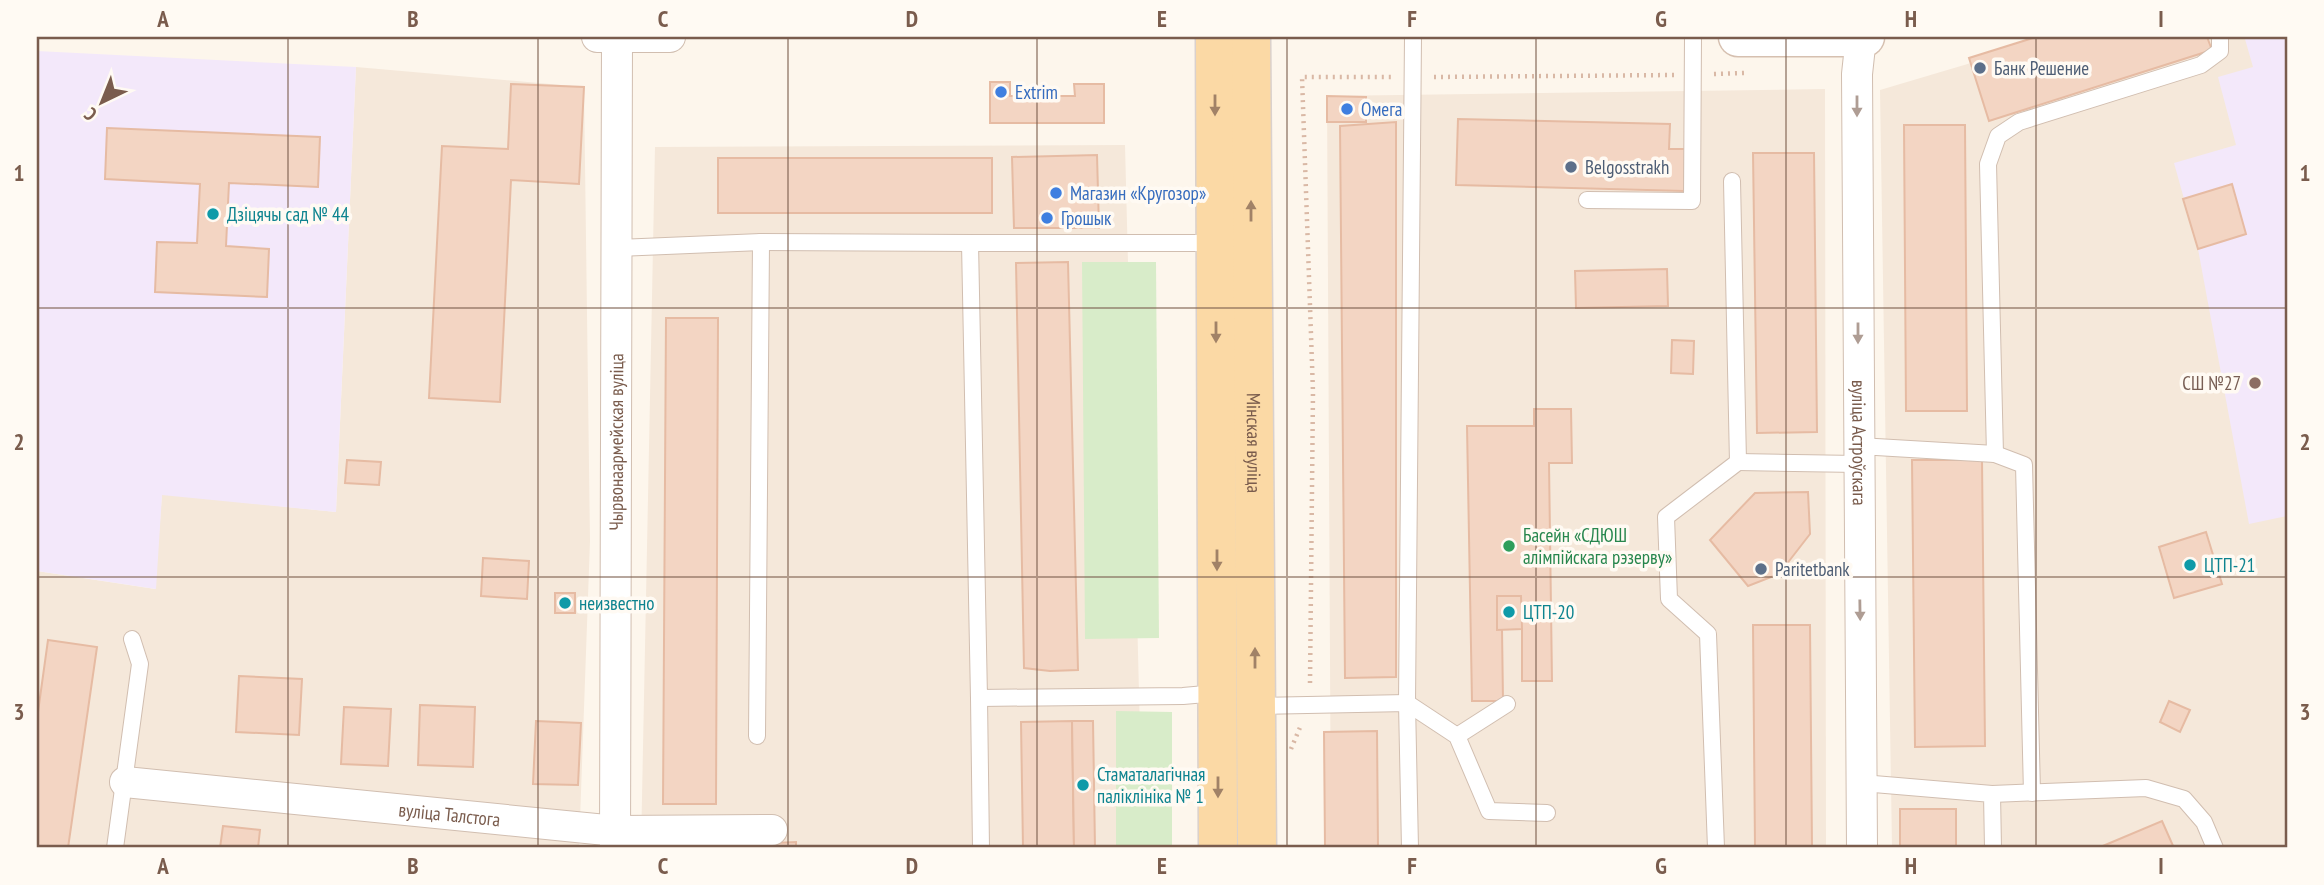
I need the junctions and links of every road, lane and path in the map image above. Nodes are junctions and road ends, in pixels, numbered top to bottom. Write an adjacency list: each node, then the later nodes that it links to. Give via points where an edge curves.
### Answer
1 (597, 37): 2 (street)
2 (617, 37): 3 (street); 16 (street, Чырвонаармейская вуліца)
3 (670, 37)
4 (1215, 37): 15 (main road, Мінская вуліца, one-way to 15)
5 (1251, 37): 25 (main road, Мінская вуліца, one-way to 5)
6 (1413, 37): 23 (lane)
7 (1693, 37): 12 (lane, via 1692,201)
8 (1738, 37): 9 (main road)
9 (1863, 37): 18 (street, вуліца Астроўскага, one-way to 18, via 1857,74)
10 (2220, 37): 17 (lane, via 2220,51 2201,65 2018,122 1998,136 1987,164)
11 (1731, 181): 19 (lane)
12 (1587, 200)
13 (761, 242): 14 (lane); 16 (lane); 26 (lane)
14 (970, 243): 15 (lane); 22 (lane)
15 (1215, 243): 21 (main road, Мінская вуліца, one-way to 21)
16 (618, 248): 34 (street, Чырвонаармейская вуліца)
17 (1996, 454): 18 (lane); 30 (lane, via 2024,465)
18 (1859, 455): 19 (lane); 29 (street, вуліца Астроўскага, one-way to 29)
19 (1738, 462): 40 (lane, via 1666,517 1669,599 1708,634)
20 (132, 639): 28 (lane, via 140,664)
21 (1217, 693): 22 (lane); 37 (main road, Мінская вуліца, one-way to 37)
22 (979, 698): 36 (lane)
23 (1407, 703): 25 (lane); 27 (lane); 39 (lane)
24 (1507, 704): 27 (lane)
25 (1255, 706): 38 (main road, Мінская вуліца)
26 (757, 736)
27 (1457, 736): 32 (lane, via 1489,811)
28 (125, 782): 34 (street, вуліца Талстога); 35 (lane)
29 (1862, 783): 31 (lane); 41 (street, вуліца Астроўскага)
30 (2032, 793): 31 (lane); 43 (lane, via 2146,788 2184,799 2204,821)
31 (1992, 794): 42 (lane)
32 (1547, 813)
33 (772, 830): 34 (street, вуліца Талстога)
34 (615, 840)
35 (115, 848)
36 (981, 848)
37 (1218, 848)
38 (1257, 848)
39 (1410, 848)
40 (1716, 848)
41 (1862, 848)
42 (1993, 848)
43 (2215, 848)

